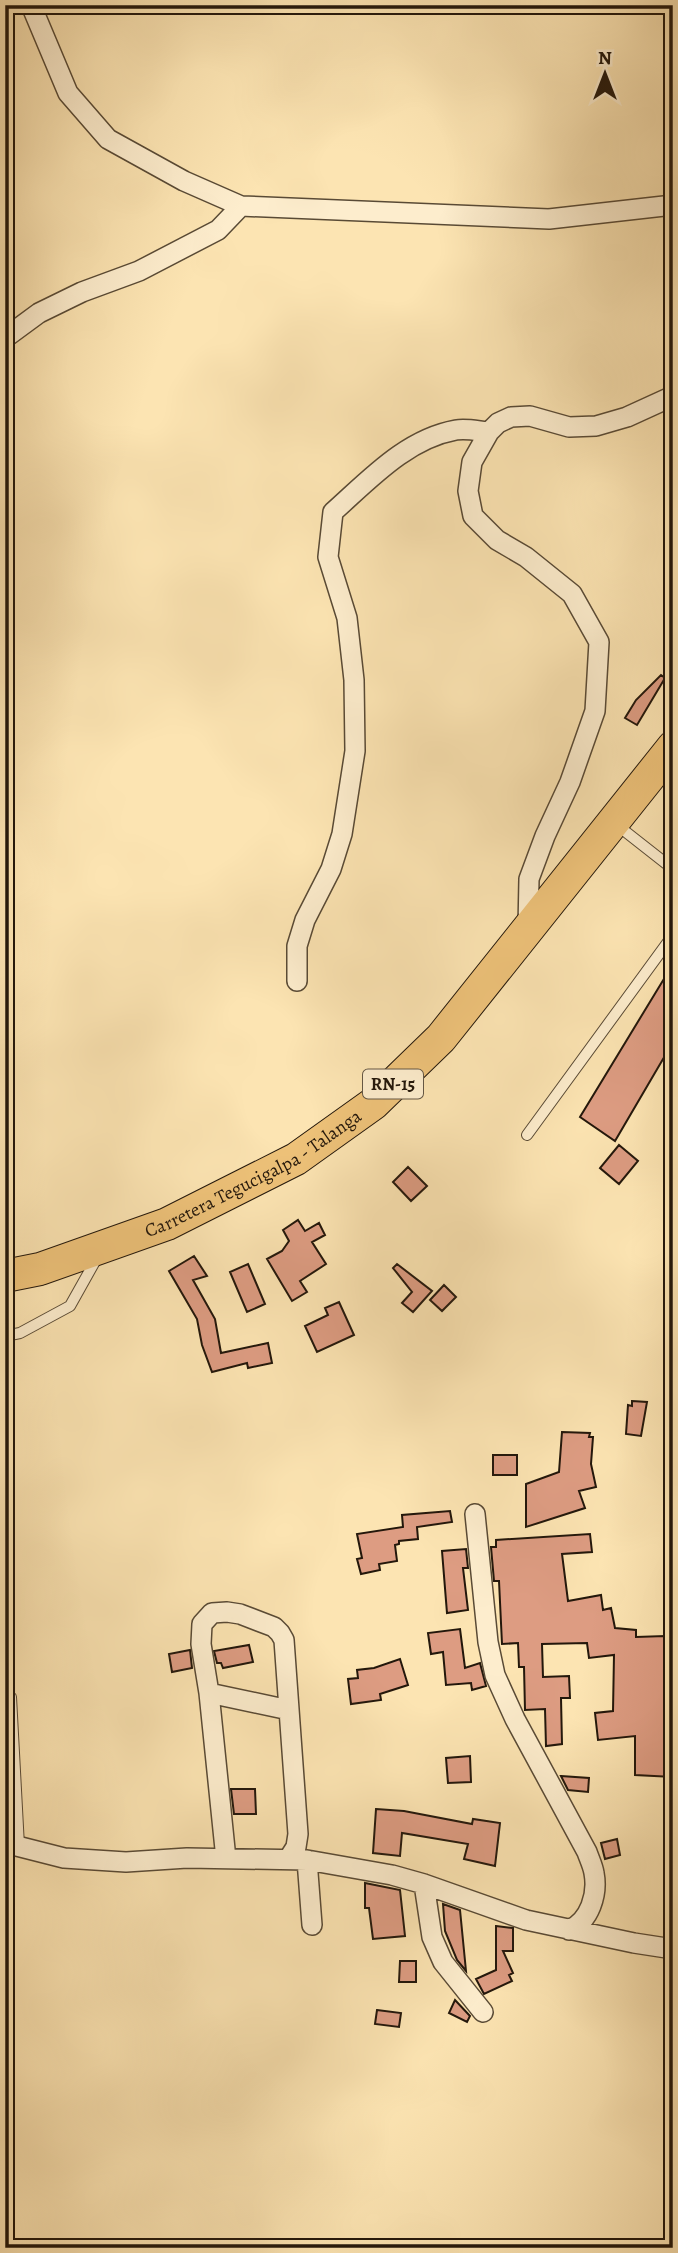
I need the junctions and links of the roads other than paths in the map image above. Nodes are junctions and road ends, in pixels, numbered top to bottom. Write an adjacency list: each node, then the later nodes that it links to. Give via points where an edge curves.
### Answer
1 (31, 5): 3 (street, via 68,93 108,139)
2 (673, 205): 3 (street, via 549,219)
3 (241, 206): 4 (street, via 218,230 139,271 39,313)
4 (5, 338)
5 (673, 396): 6 (street, via 596,426 569,427 530,416 511,417)
6 (489, 432): 10 (street, via 472,462 468,491 473,516 497,540 572,594 599,642 595,711 529,879); 12 (street, via 458,429 426,438 389,462 333,512 328,557 347,618 355,751 342,834 297,946)
7 (673, 747): 8 (main road, Carretera Tegucigalpa - Talanga / RN-15)
8 (613, 823): 9 (lane); 10 (main road, Carretera Tegucigalpa - Talanga / RN-15)
9 (673, 869)
10 (528, 932): 14 (main road, Carretera Tegucigalpa - Talanga / RN-15, via 441,1038 373,1104 296,1159 167,1224)
11 (673, 935): 13 (lane)
12 (297, 981)
13 (527, 1135)
14 (104, 1246): 15 (main road, Carretera Tegucigalpa - Talanga / RN-15); 16 (lane, via 70,1306 20,1333)
15 (5, 1276)
16 (5, 1336)
17 (475, 1514): 26 (street, via 495,1675 595,1873 584,1920)
18 (5, 1692): 21 (lane, via 11,1697)
19 (209, 1693): 20 (street); 20 (street, via 202,1624 212,1613 240,1614 281,1633); 22 (street)
20 (289, 1710): 23 (street)
21 (12, 1845): 22 (street, via 64,1858 126,1862)
22 (226, 1859): 23 (street)
23 (298, 1859): 24 (street); 25 (street)
24 (424, 1884): 26 (street); 28 (street, via 432,1937 443,1962)
25 (312, 1925)
26 (569, 1930): 27 (street)
27 (673, 1949)
28 (483, 2012)

